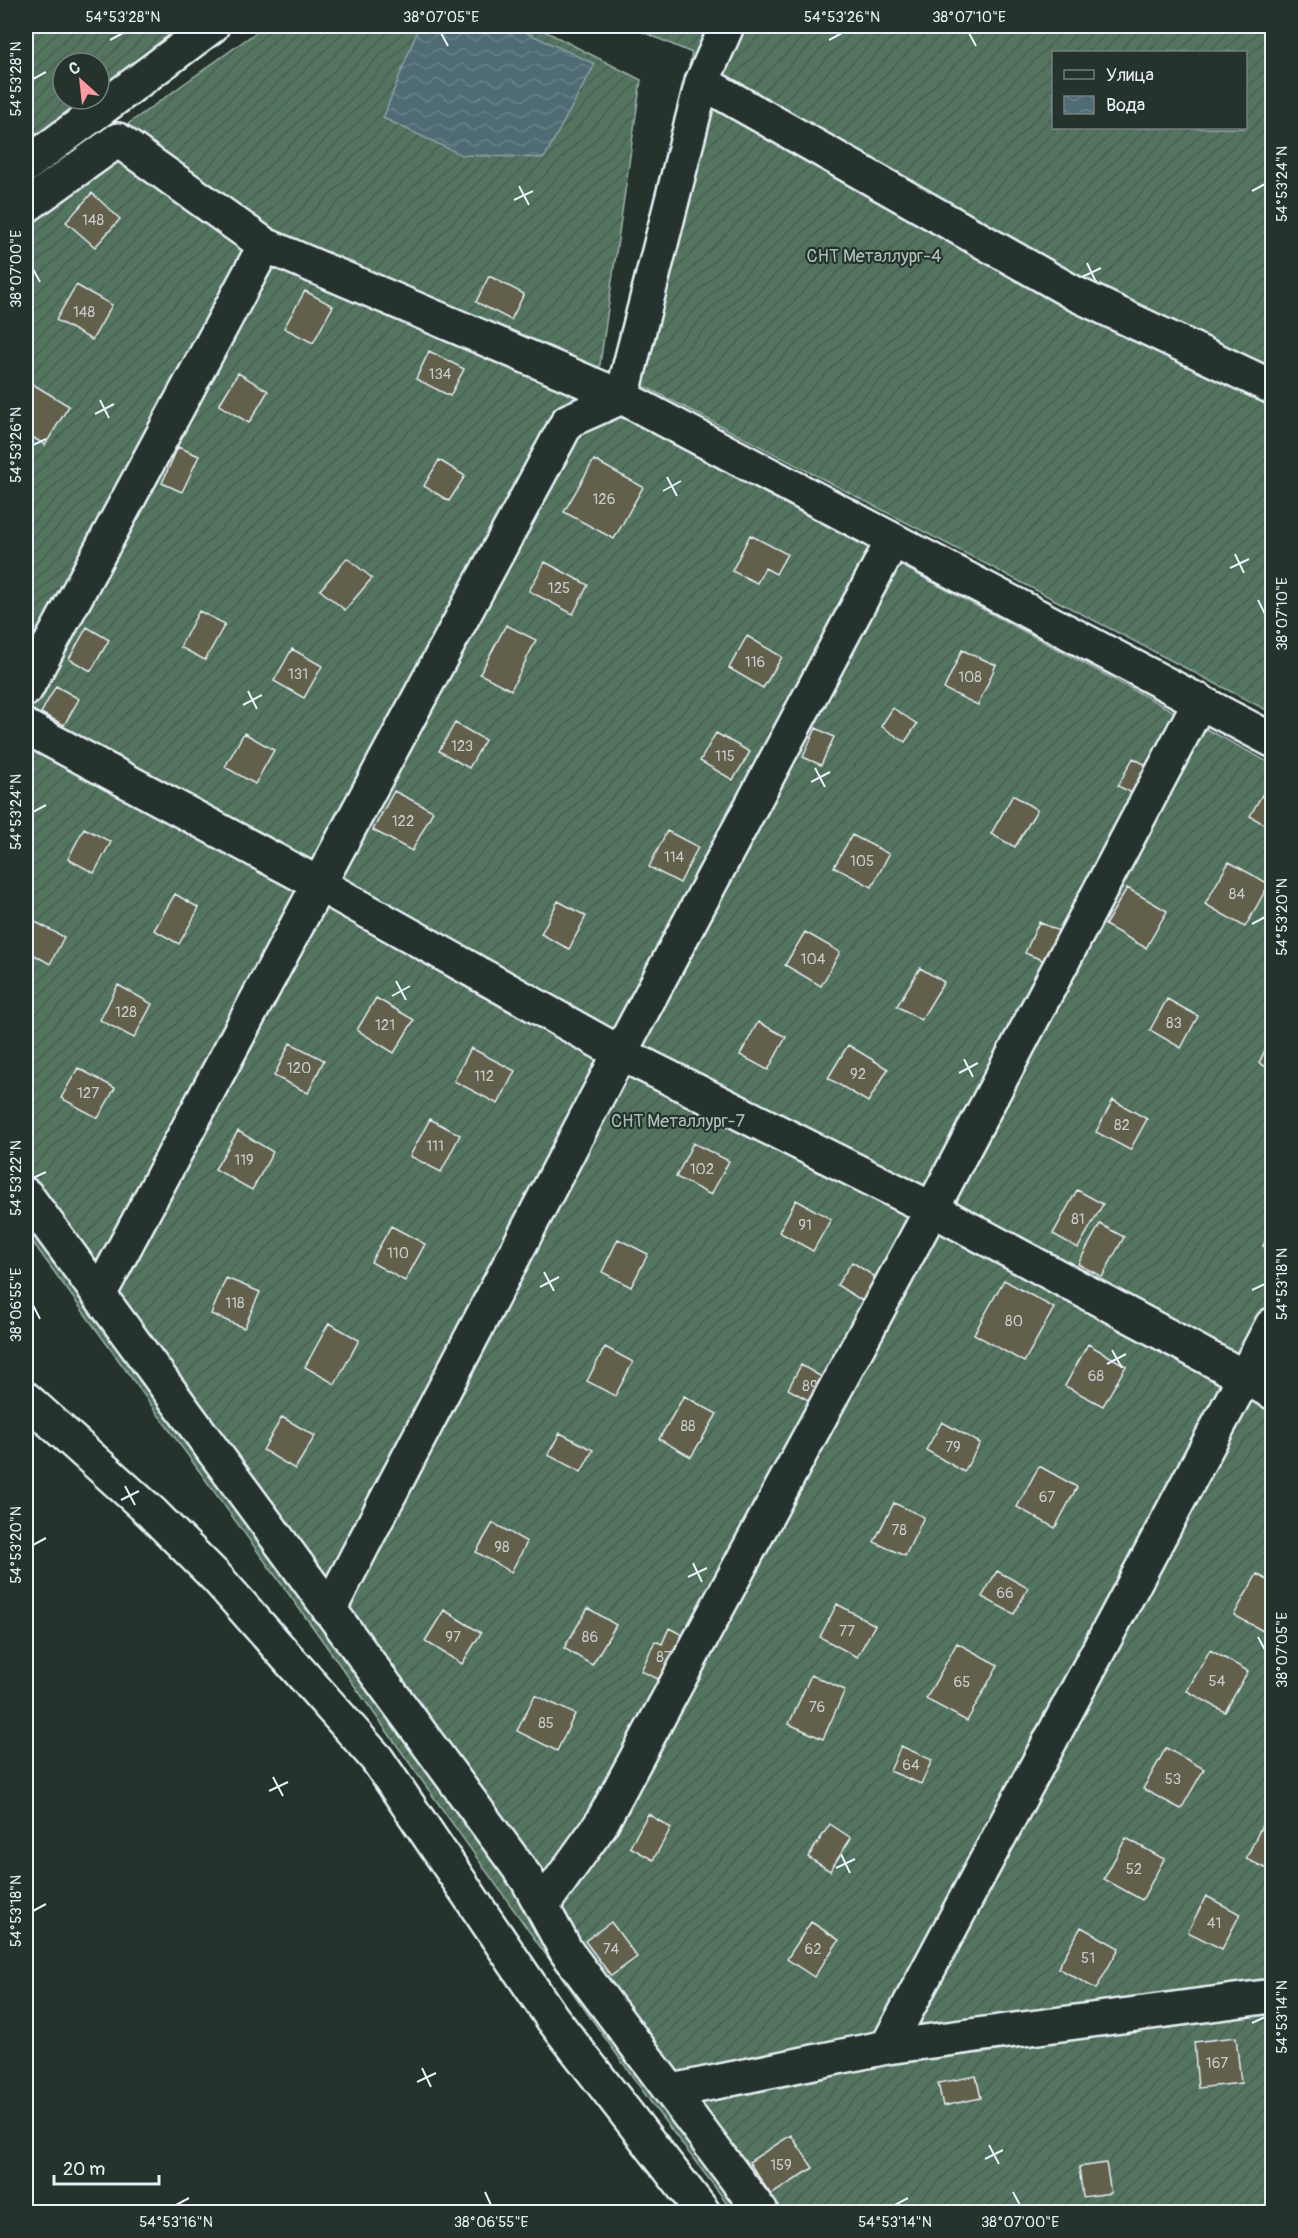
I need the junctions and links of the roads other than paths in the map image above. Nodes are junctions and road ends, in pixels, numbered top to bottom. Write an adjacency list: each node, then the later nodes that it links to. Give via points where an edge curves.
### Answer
1 (212, 26): 4 (lane)
2 (727, 26): 3 (lane)
3 (702, 81): 7 (lane, via 1074,293); 8 (lane)
4 (26, 165)
5 (26, 206): 6 (lane, via 118,140)
6 (266, 245): 8 (lane); 10 (lane)
7 (1272, 387)
8 (621, 397): 9 (lane); 14 (lane, via 568,421)
9 (893, 540): 11 (lane); 15 (lane)
10 (26, 689)
11 (1200, 701): 13 (lane); 17 (lane)
12 (26, 727): 14 (lane)
13 (1272, 740)
14 (319, 884): 15 (lane); 18 (lane)
15 (621, 1053): 17 (lane); 22 (lane)
16 (26, 1195): 18 (lane)
17 (932, 1209): 20 (lane); 23 (lane, via 601,1824)
18 (99, 1295): 22 (lane)
19 (1272, 1325): 20 (lane)
20 (1259, 1385): 25 (lane)
21 (26, 1400): 27 (lane, via 151,1512 217,1578 377,1759 552,2018)
22 (329, 1610): 23 (lane, via 527,1879)
23 (542, 1906): 26 (lane, via 566,1951)
24 (1272, 1996): 25 (lane)
25 (887, 2047): 26 (lane)
26 (672, 2091): 28 (lane)
27 (703, 2212)
28 (761, 2212)

